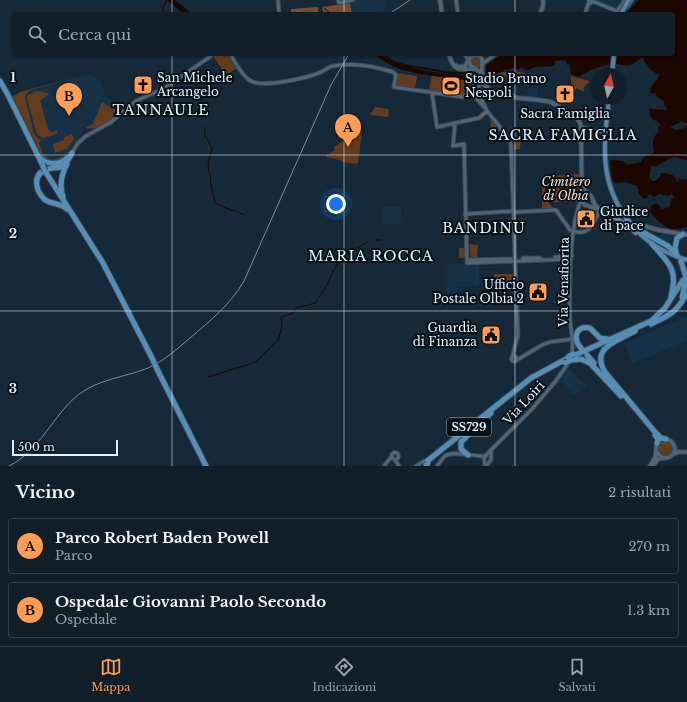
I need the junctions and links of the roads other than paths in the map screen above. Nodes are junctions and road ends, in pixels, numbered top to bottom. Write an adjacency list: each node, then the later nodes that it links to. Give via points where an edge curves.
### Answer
1 (278, 0): 12 (street)
2 (353, 0): 9 (street)
3 (440, 0): 13 (main road)
4 (456, 0): 14 (street)
5 (543, 0): 15 (main road)
6 (625, 0): 11 (street)
7 (628, 0): 11 (main road, bridge)
8 (632, 0): 11 (street, via 625,10)
9 (339, 2)
10 (590, 2): 11 (street); 16 (street)
11 (619, 11)
12 (279, 12)
13 (442, 12)
14 (458, 12)
15 (541, 12)
16 (586, 12)
17 (211, 56): 42 (street, via 163,89 136,102 117,119 86,136)
18 (231, 56): 33 (street, via 251,82 258,84 302,78 331,67 361,64 393,72 396,75 394,87)
19 (450, 56): 25 (main road, via 458,66 465,66); 27 (main road, via 456,68)
20 (465, 56): 25 (street)
21 (473, 56): 25 (main road)
22 (492, 56): 24 (street)
23 (614, 56): 26 (main road)
24 (482, 60): 27 (main road); 28 (main road)
25 (468, 61): 27 (main road)
26 (613, 68)
27 (475, 69): 28 (main road)
28 (481, 73): 30 (main road)
29 (0, 81): 41 (highway)
30 (484, 83): 31 (street); 39 (main road, via 495,92 513,98 551,102 577,118)
31 (476, 89): 32 (street); 35 (street)
32 (471, 92): 33 (street, via 463,97); 35 (street)
33 (432, 93): 38 (street, via 437,127)
34 (608, 104): 37 (main road)
35 (484, 106): 36 (street)
36 (487, 111): 38 (street, via 479,118); 51 (street, via 510,139)
37 (607, 122): 40 (main road); 55 (main road, via 604,154 606,173 610,188)
38 (455, 123): 53 (street, via 453,146 464,144)
39 (581, 127): 40 (street); 44 (main road)
40 (602, 132)
41 (31, 144): 42 (highway, via 41,159 47,163 63,161); 43 (highway, bridge)
42 (72, 153): 48 (highway, via 63,166 46,169 37,177 37,188); 56 (highway, via 63,172 61,184 63,196)
43 (49, 178): 48 (highway, via 56,194 54,199); 52 (highway)
44 (582, 183): 45 (main road); 46 (main road)
45 (589, 194): 46 (main road, via 584,195); 47 (main road)
46 (582, 199): 49 (main road, via 582,203); 54 (street, Via Venafiorita)
47 (592, 200): 49 (main road, via 591,204); 50 (main road)
48 (48, 201): 52 (highway, via 61,204)
49 (587, 205): 50 (main road); 54 (street, Via Venafiorita, via 581,208)
50 (600, 211): 55 (main road); 58 (street, via 590,229); 60 (main road, via 621,221)
51 (514, 212): 53 (street); 58 (street, via 556,211 568,228); 64 (street)
52 (73, 214): 56 (highway)
53 (466, 214): 64 (street, via 468,262)
54 (578, 214): 58 (street, Via Venafiorita)
55 (626, 220): 60 (main road); 61 (highway, via 677,254)
56 (78, 222): 94 (highway, bridge, via 110,275)
57 (636, 224): 61 (main road)
58 (574, 231): 63 (street, Via Venafiorita)
59 (685, 235): 61 (highway)
60 (642, 236): 62 (main road)
61 (676, 236)
62 (652, 244): 65 (main road); 68 (highway, via 668,262 673,278 671,297)
63 (572, 258): 64 (street); 73 (street, Via Venafiorita, via 570,320)
64 (516, 260): 73 (street, via 520,335 515,358 522,357 542,345)
65 (684, 261): 66 (highway)
66 (686, 277): 68 (highway, SS729); 68 (highway, via 679,303 671,312)
67 (687, 295): 68 (highway, SS729, via 672,313)
68 (659, 318): 69 (highway, SS729)
69 (643, 326): 70 (highway, SS729); 72 (highway, SS729)
70 (635, 331): 76 (highway, SS729); 77 (highway, via 607,345 601,359 605,372)
71 (594, 332): 72 (highway, via 604,339); 74 (highway, via 590,328 585,328 578,333 576,340); 76 (highway, via 594,344)
72 (626, 333): 76 (highway, SS729)
73 (573, 339): 76 (street, Via Venafiorita)
74 (582, 348)
75 (587, 355): 77 (highway)
76 (569, 359): 77 (highway, via 581,359 590,363); 78 (highway, SS729, via 523,386); 82 (street, Via Loiri, via 547,392); 93 (highway, SS729, via 540,372)
77 (628, 403): 79 (highway, via 657,434); 80 (highway, via 656,436)
78 (495, 409): 86 (highway, via 461,442 461,449); 93 (highway, SS729)
79 (666, 439): 80 (main road); 81 (main road)
80 (658, 443): 83 (main road)
81 (674, 445): 84 (main road); 85 (main road)
82 (492, 451): 88 (street, Via Loiri); 89 (street)
83 (656, 451): 90 (main road); 99 (main road)
84 (687, 451): 85 (main road)
85 (673, 454): 90 (main road, via 668,458)
86 (468, 455): 87 (street); 97 (street, via 448,454)
87 (478, 456): 88 (street); 92 (street)
88 (486, 456): 89 (street); 92 (street)
89 (491, 458): 92 (street)
90 (662, 458): 99 (main road)
91 (395, 460): 95 (street)
92 (486, 461): 98 (street)
93 (425, 464): 96 (street)
94 (206, 466)
95 (384, 466)
96 (416, 466)
97 (437, 466)
98 (486, 466)
99 (652, 466)

